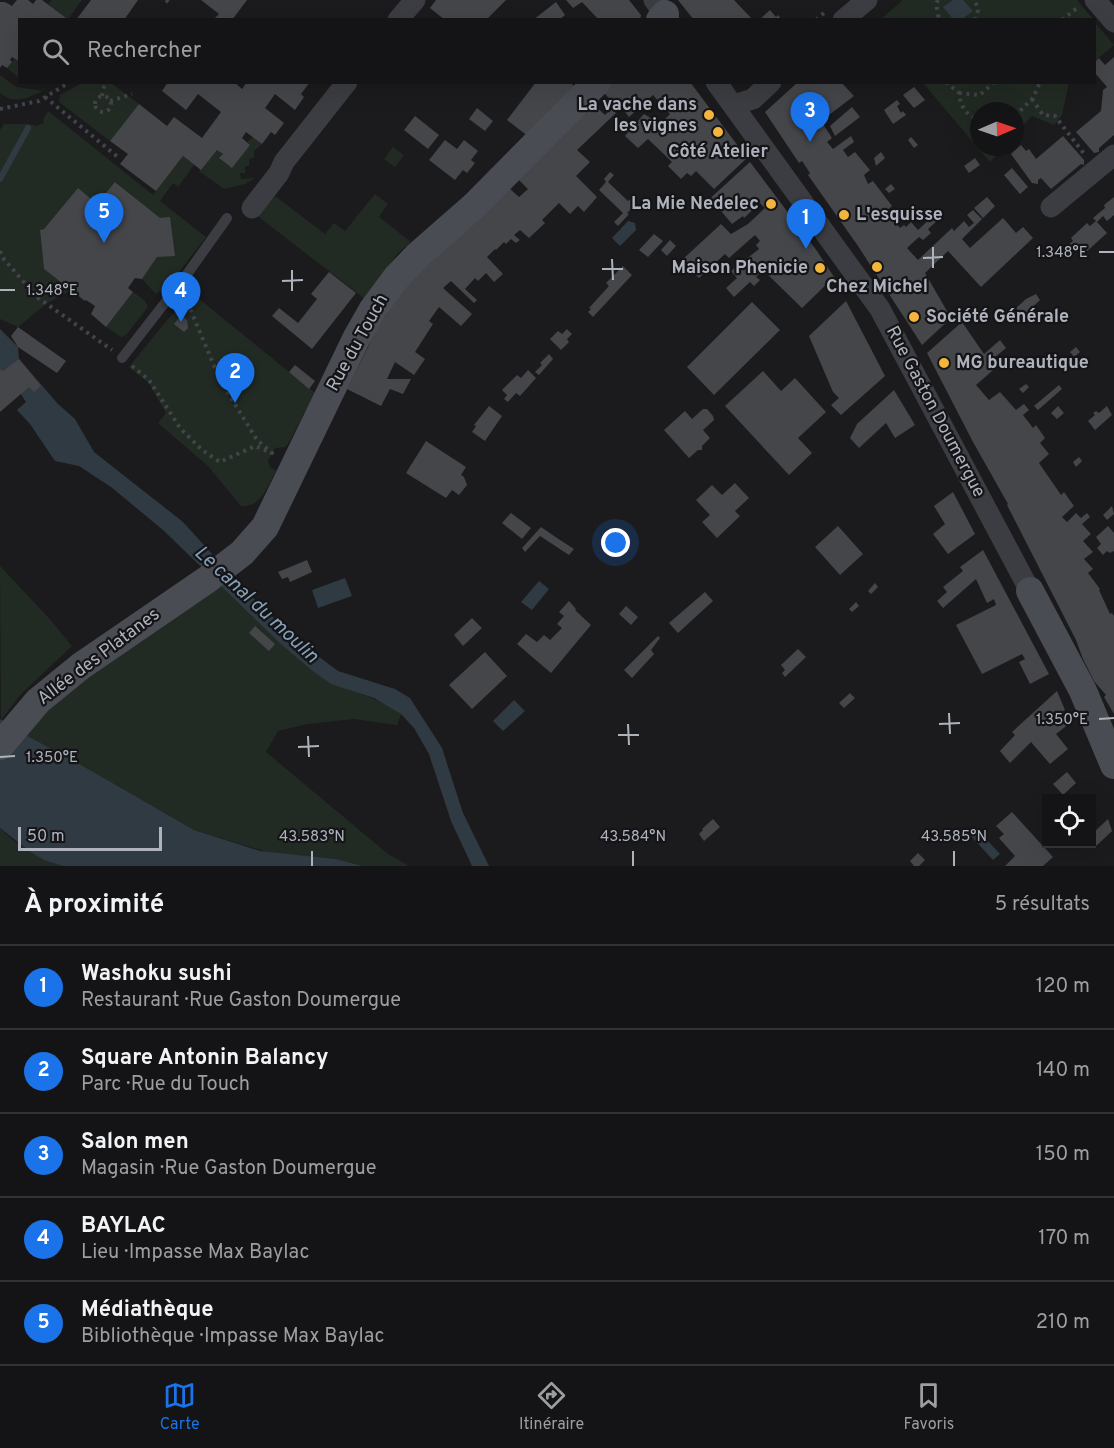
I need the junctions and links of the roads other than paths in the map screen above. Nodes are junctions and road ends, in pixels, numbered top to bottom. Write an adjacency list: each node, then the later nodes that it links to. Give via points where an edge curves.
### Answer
1 (415, 0): 4 (street)
2 (867, 0): 5 (street)
3 (1087, 3): 6 (street)
4 (400, 18)
5 (845, 18)
6 (1114, 22)
7 (345, 84): 14 (street)
8 (595, 84): 17 (street, Rue du Touch, via 396,278 356,339 265,526 242,553)
9 (717, 84): 11 (street, Rue Gaston Doumergue)
10 (769, 84): 11 (street, via 753,99)
11 (733, 105): 18 (street, Rue Gaston Doumergue, via 880,309)
12 (1114, 155): 13 (street)
13 (1051, 207)
14 (252, 208)
15 (227, 218): 16 (lane)
16 (122, 358)
17 (218, 571): 19 (street, Allée des Platanes, via 81,666 38,701)
18 (1030, 591): 20 (street, Rue Gaston Doumergue, via 1083,691)
19 (8, 735)
20 (1114, 765)

